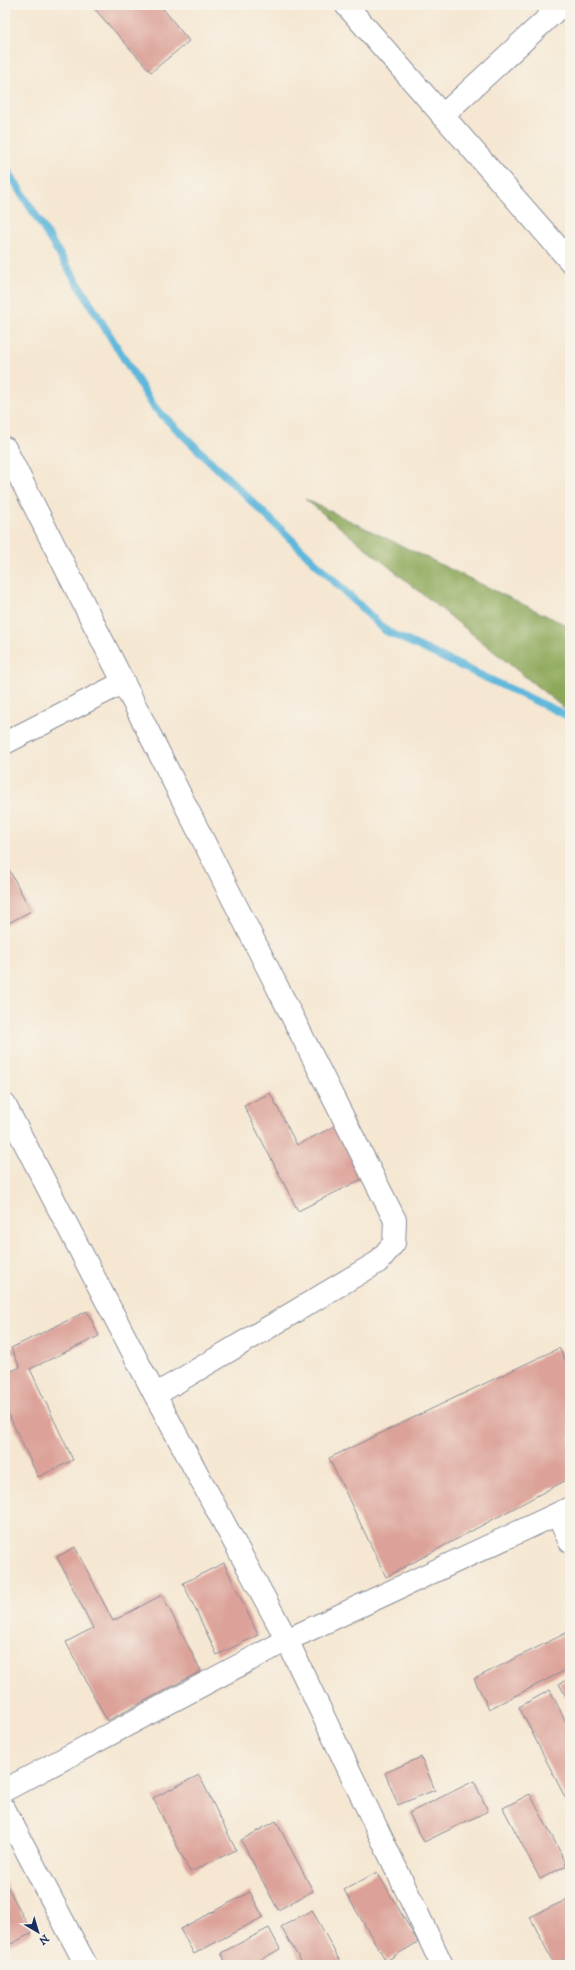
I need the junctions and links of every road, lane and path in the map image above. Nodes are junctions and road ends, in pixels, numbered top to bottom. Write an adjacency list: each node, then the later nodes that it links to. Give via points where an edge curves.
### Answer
1 (346, 5): 3 (street)
2 (562, 5): 3 (street)
3 (442, 116): 4 (street)
4 (570, 262)
5 (5, 448): 6 (street)
6 (124, 682): 7 (street); 9 (street, via 395,1220 394,1243 378,1262)
7 (5, 743)
8 (5, 1105): 9 (street)
9 (155, 1395): 12 (street)
10 (563, 1511): 11 (street); 12 (street)
11 (570, 1542)
12 (287, 1640): 13 (street); 16 (street)
13 (5, 1790)
14 (5, 1810): 15 (street)
15 (86, 1965)
16 (442, 1965)

